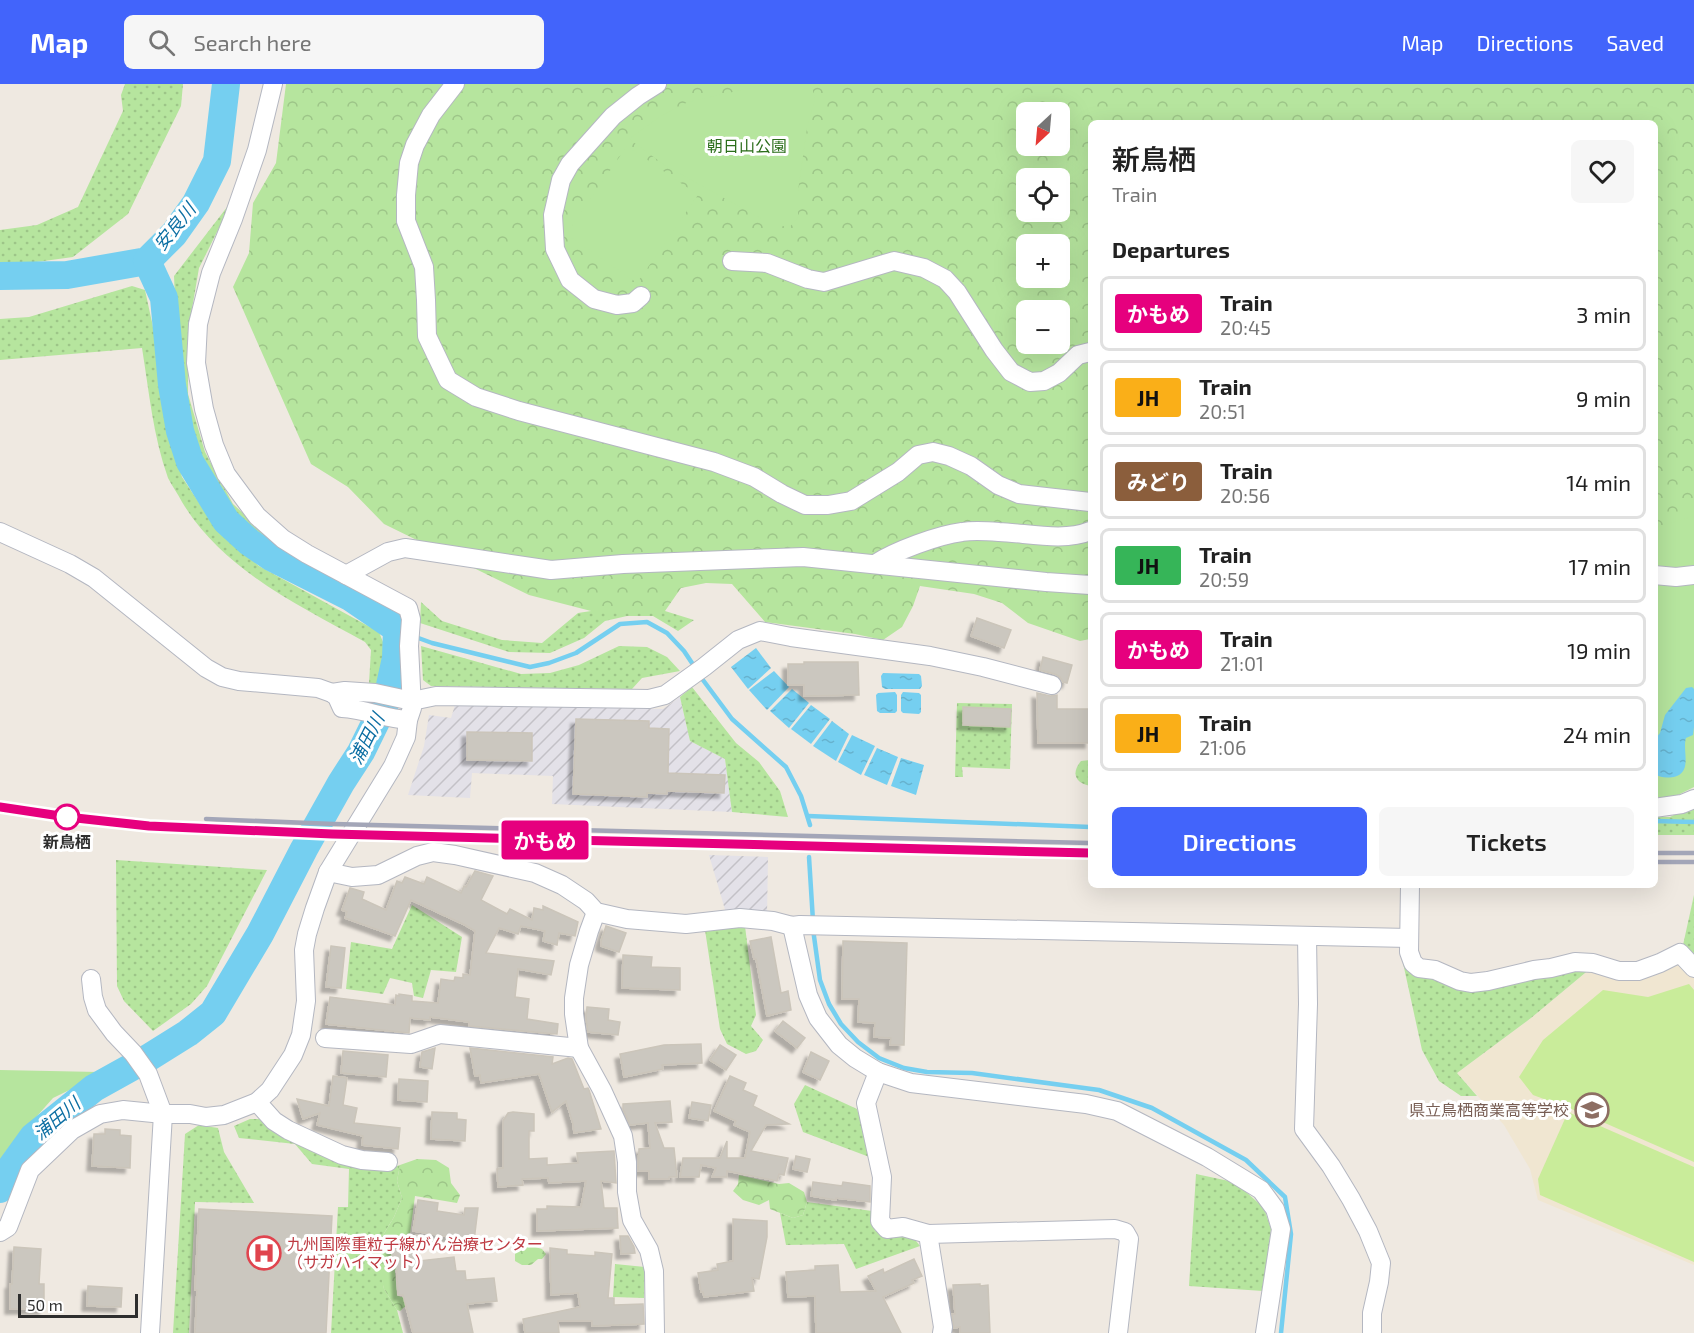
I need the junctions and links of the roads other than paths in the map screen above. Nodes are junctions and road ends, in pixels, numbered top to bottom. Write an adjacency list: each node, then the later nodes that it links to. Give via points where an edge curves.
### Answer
1 (273, 84): 12 (street, via 254,160 211,273 198,324 196,363 204,409 226,474 257,516 283,538)
2 (455, 84): 7 (street, via 431,115 416,145 409,163 406,195 406,221 423,267 427,336 448,380 476,397 519,411 714,462 754,477 805,505 851,501 918,455 933,452 970,466 1019,494)
3 (657, 84): 5 (street, via 613,116 570,164 561,180 553,215 555,249 570,280 594,299 617,305 633,303)
4 (732, 261): 6 (street, via 767,263 824,282 894,261 924,268 945,279 1011,372 1030,382 1059,374 1078,355)
5 (641, 296)
6 (1088, 352)
7 (1088, 502)
8 (1088, 531): 10 (street, via 1067,536 962,532 887,556)
9 (0, 532): 16 (street, via 94,578 222,677)
10 (875, 564): 12 (street, via 793,557 551,570 405,548 388,552); 14 (street)
11 (1694, 574): 13 (street)
12 (346, 575): 17 (street, via 408,608 411,619)
13 (1658, 575)
14 (1088, 585)
15 (1052, 685): 17 (street, via 930,656 760,631 738,640 665,695 649,699)
16 (332, 693): 17 (street, via 375,693); 18 (street, via 342,708)
17 (404, 699): 18 (street, via 412,708)
18 (391, 717): 21 (street, via 406,738)
19 (1694, 799): 20 (street)
20 (1658, 807)
21 (328, 872): 23 (street, via 352,877 378,875 417,856 433,852 455,855 535,873 562,885); 32 (street, via 304,950 306,1001 301,1035 281,1074)
22 (1410, 888): 26 (street)
23 (596, 912): 24 (street, via 659,923 740,918); 30 (street, via 579,965 574,998)
24 (796, 925): 25 (street); 31 (street, via 808,995 818,1018 839,1045)
25 (1307, 936): 26 (street); 42 (street, via 1304,1129 1351,1199 1381,1263)
26 (1409, 938): 27 (street, via 1409,952 1419,968 1471,983 1575,962 1638,971 1680,953)
27 (1694, 968)
28 (92, 979): 33 (street, via 97,1010 148,1074)
29 (326, 1038): 30 (street, via 411,1044 440,1034)
30 (579, 1048): 38 (street, via 623,1137 632,1220 649,1250 654,1271)
31 (878, 1072): 36 (street, via 866,1103 882,1177 880,1221 887,1228 903,1227); 41 (street, via 911,1083 1117,1111 1261,1190 1275,1209 1281,1229)
32 (257, 1102): 33 (street, via 224,1115); 34 (street, via 288,1130 342,1155)
33 (163, 1114): 35 (street, via 123,1110 100,1114 72,1130 30,1170 8,1227); 37 (street)
34 (388, 1162)
35 (0, 1232)
36 (928, 1234): 39 (street); 40 (street, via 1115,1229 1125,1232 1129,1239)
37 (150, 1333)
38 (655, 1333)
39 (942, 1333)
40 (1118, 1333)
41 (1265, 1333)
42 (1372, 1333)

